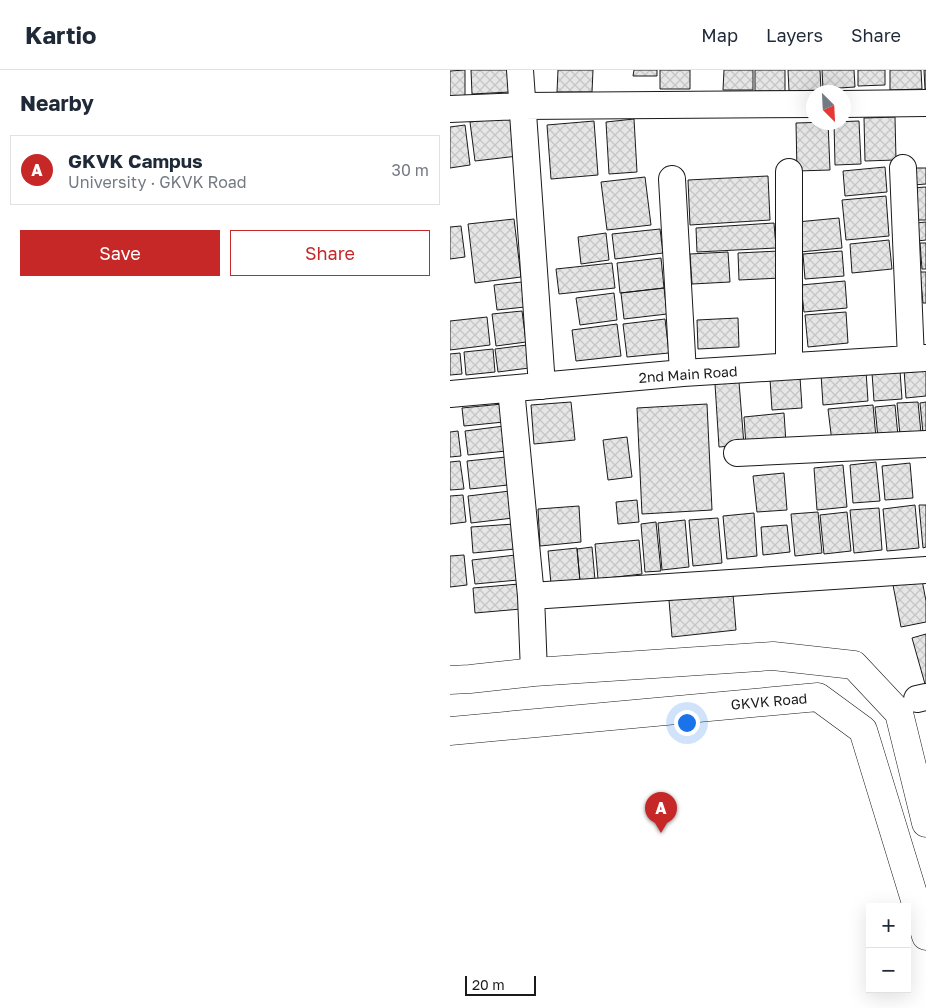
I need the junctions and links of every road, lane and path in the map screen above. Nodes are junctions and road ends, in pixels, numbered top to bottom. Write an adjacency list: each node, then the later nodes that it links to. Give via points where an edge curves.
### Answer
1 (520, 70): 5 (street)
2 (926, 103): 4 (street)
3 (806, 104): 5 (street)
4 (851, 104)
5 (522, 106): 6 (street); 13 (street)
6 (450, 109)
7 (904, 168): 10 (street)
8 (789, 172): 11 (street)
9 (672, 179): 12 (street)
10 (918, 358): 11 (street, 2nd Main Road)
11 (788, 366): 12 (street, 2nd Main Road)
12 (683, 373): 13 (street, 2nd Main Road)
13 (542, 386): 14 (street, 2nd Main Road)
14 (511, 389): 15 (street, 2nd Main Road); 19 (street)
15 (450, 394)
16 (926, 444): 17 (street)
17 (737, 453)
18 (926, 570): 19 (street)
19 (531, 596): 20 (street)
20 (534, 672): 21 (main road); 23 (main road, via 773,656 854,665 899,713)
21 (450, 680)
22 (450, 731): 24 (main road, GKVK Road, via 818,697 863,730)
23 (926, 822)
24 (926, 936)

